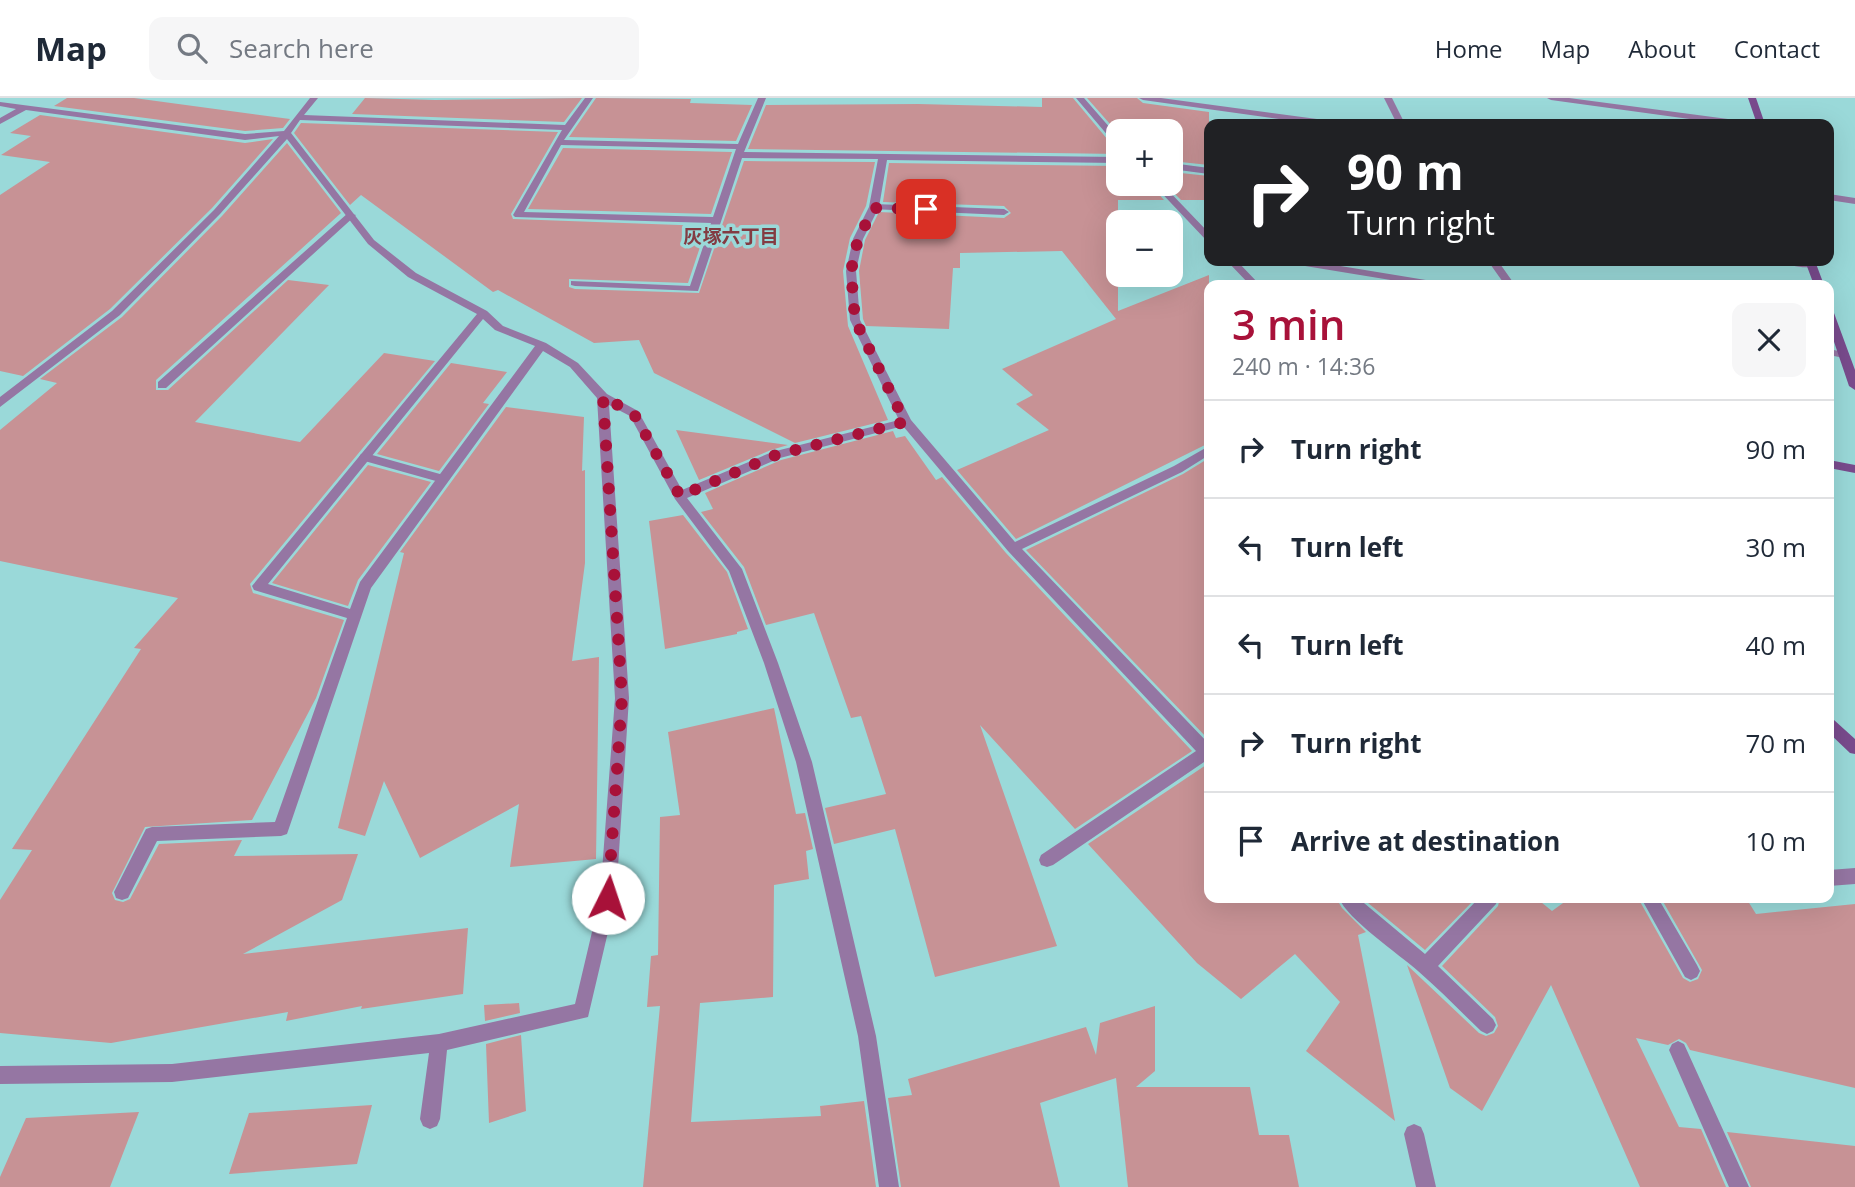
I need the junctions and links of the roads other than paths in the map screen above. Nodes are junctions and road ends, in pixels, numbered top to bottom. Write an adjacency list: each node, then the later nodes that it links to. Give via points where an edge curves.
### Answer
1 (313, 98): 11 (street)
2 (589, 98): 17 (street)
3 (762, 98): 21 (street)
4 (1080, 98): 18 (street)
5 (1143, 98): 12 (street)
6 (1388, 98): 13 (street)
7 (1551, 98): 14 (street)
8 (1752, 98): 15 (street)
9 (0, 104): 10 (street)
10 (24, 108): 16 (street); 19 (street, via 245,137)
11 (296, 117): 17 (street); 19 (street)
12 (1296, 119)
13 (1398, 119)
14 (1706, 119)
15 (1759, 119)
16 (0, 121)
17 (568, 128): 20 (street)
18 (1106, 128)
19 (287, 133): 31 (street); 47 (street, via 217,212 116,313)
20 (558, 142): 21 (street); 32 (street, via 518,215)
21 (741, 151): 22 (street); 32 (street)
22 (883, 157): 23 (street); 29 (street)
23 (1106, 160)
24 (1183, 168): 25 (street)
25 (1204, 171)
26 (1169, 196): 33 (street)
27 (1834, 198): 28 (street)
28 (1855, 201)
29 (874, 208): 30 (street); 48 (street, via 858,239 851,271 855,320)
30 (1004, 212)
31 (351, 215): 39 (street, via 371,242 412,275); 44 (street)
32 (718, 220): 38 (street, via 694,289)
33 (1204, 233)
34 (1236, 266): 36 (street)
35 (1323, 266): 37 (street)
36 (1250, 280)
37 (1408, 280)
38 (575, 283)
39 (483, 313): 41 (street, via 499,328); 50 (street)
40 (1834, 327): 43 (street)
41 (541, 345): 46 (street, via 575,365); 53 (street)
42 (1834, 353): 43 (street)
43 (1844, 355): 45 (street)
44 (162, 385)
45 (1855, 386)
46 (603, 397): 54 (street, via 634,414); 71 (street, via 622,698 608,898 582,1010)
47 (0, 403)
48 (905, 422): 54 (street, via 776,455); 55 (street)
49 (1204, 453): 55 (street)
50 (365, 457): 53 (street); 56 (street, via 259,586)
51 (1834, 465): 52 (street)
52 (1855, 469)
53 (443, 479): 56 (street, via 365,586)
54 (680, 496): 76 (street, via 735,569 804,762 867,1036)
55 (1013, 548): 58 (street)
56 (354, 615): 64 (street, via 281,829 152,834)
57 (1834, 729): 59 (street)
58 (1204, 747)
59 (1855, 748)
60 (1204, 755): 61 (street)
61 (1047, 860)
62 (1855, 876): 63 (street)
63 (1834, 878)
64 (122, 892)
65 (1352, 903): 68 (street)
66 (1485, 903): 68 (street)
67 (1652, 903): 69 (street)
68 (1426, 966): 70 (street)
69 (1691, 971)
70 (1487, 1025)
71 (439, 1043): 73 (street, via 172,1073); 74 (street)
72 (1678, 1049): 78 (street)
73 (0, 1075)
74 (430, 1119)
75 (1414, 1134): 77 (street)
76 (888, 1187)
77 (1426, 1187)
78 (1739, 1187)

